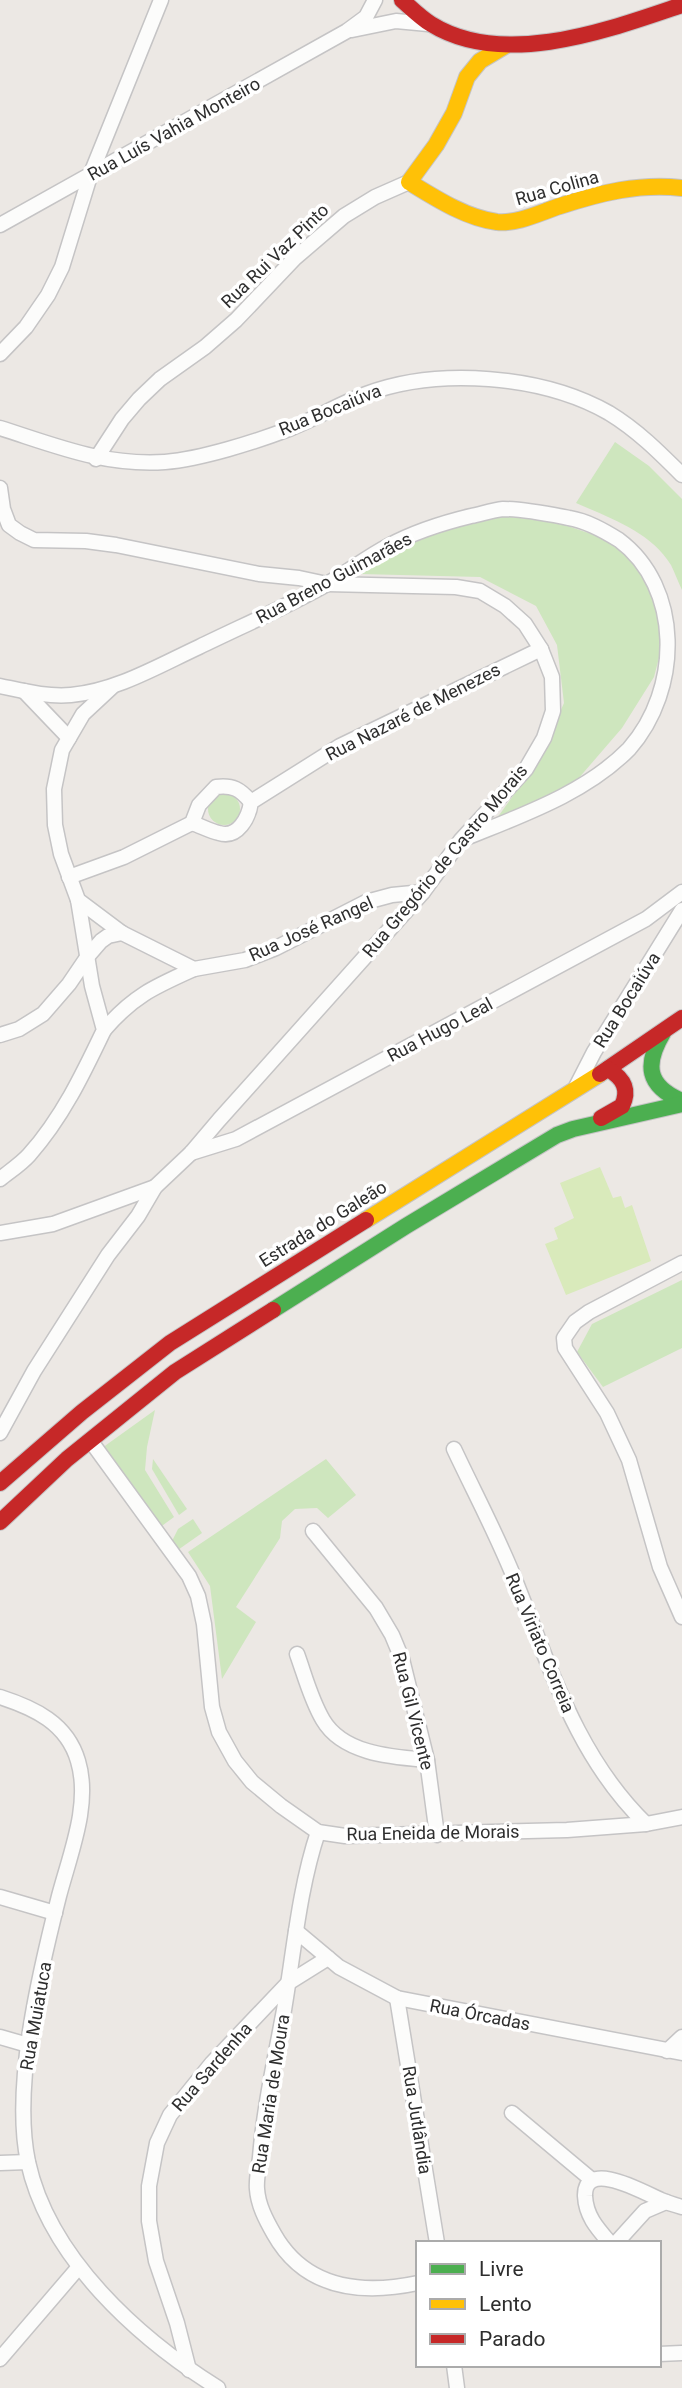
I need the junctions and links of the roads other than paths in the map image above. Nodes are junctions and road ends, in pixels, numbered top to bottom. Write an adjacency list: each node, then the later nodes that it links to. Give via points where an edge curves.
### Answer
1 (161, 0): 10 (street)
2 (375, 0): 6 (street, via 366,18)
3 (402, 0): 5 (main road)
4 (682, 5): 8 (main road, via 567,39)
5 (428, 24): 6 (street, via 396,21); 7 (main road)
6 (347, 31): 10 (street, Rua Luís Vahia Monteiro)
7 (451, 36): 8 (main road); 9 (main road, via 462,54)
8 (505, 46): 9 (main road, via 480,61)
9 (467, 77): 11 (main road, via 454,113)
10 (90, 176): 13 (street, Rua Luís Vahia Monteiro); 14 (street, via 62,267 26,327)
11 (409, 182): 12 (main road, Rua Colina, via 431,196 497,222 524,220 637,186); 16 (street, Rua Rui Vaz Pinto, via 344,216 295,258 236,320 139,398)
12 (682, 188)
13 (0, 225)
14 (0, 354)
15 (0, 428): 16 (street, Rua Bocaiúva)
16 (96, 459): 17 (street, Rua Bocaiúva, via 167,462 289,429 395,384 489,379 531,385 608,413 643,437)
17 (682, 475)
18 (0, 488): 19 (street, Rua Gregório de Castro Morais, via 9,525 34,540 116,545)
19 (327, 584): 20 (street, Rua Gregório de Castro Morais, via 480,591 525,624); 22 (street, Rua Breno Guimarães); 27 (street, Rua Breno Guimarães, via 388,545 442,523 502,509 571,518 599,527 636,550 658,577 671,605 675,646 670,677 656,713 629,749 586,784)
20 (541, 649): 25 (street, Rua Nazaré de Menezes, via 340,746); 27 (street, Rua Gregório de Castro Morais, via 552,677 553,711 544,738 526,769)
21 (0, 686): 23 (street, Rua Breno Guimarães)
22 (114, 686): 23 (street, Rua Breno Guimarães, via 72,695); 24 (street, via 83,714)
23 (24, 691): 24 (street)
24 (69, 738): 28 (street, via 54,789 55,825)
25 (251, 802): 26 (street, Rua Nazaré de Menezes, via 249,815 234,831 218,833); 26 (street, via 238,789 216,787)
26 (192, 823): 28 (street, via 124,857)
27 (461, 840): 29 (street, Rua Gregório de Castro Morais)
28 (69, 877): 31 (street)
29 (423, 891): 37 (street, Rua José Rangel, via 366,902 276,948 245,960); 45 (street, Rua Gregório de Castro Morais)
30 (682, 892): 33 (street, Rua Hugo Leal)
31 (78, 900): 34 (street); 36 (street)
32 (682, 910): 35 (street, Rua Bocaiúva)
33 (646, 919): 35 (street, via 659,921); 47 (street, Rua Hugo Leal)
34 (122, 933): 36 (street, via 108,936); 37 (street)
35 (668, 934): 43 (street, Rua Bocaiúva)
36 (88, 956): 40 (street); 41 (street, via 43,1014)
37 (194, 969): 40 (street, Rua José Rangel, via 148,989)
38 (682, 1018): 39 (main road, Estrada do Galeão)
39 (666, 1029): 42 (main road, Estrada do Galeão); 44 (main road, via 654,1047 652,1076 665,1094)
40 (104, 1030): 49 (street, Rua José Rangel, via 54,1125 27,1157)
41 (0, 1035)
42 (608, 1069): 43 (main road, Estrada do Galeão); 46 (main road, via 626,1083 626,1099 615,1111)
43 (574, 1090): 55 (main road, Estrada do Galeão)
44 (682, 1102): 46 (main road)
45 (219, 1120): 47 (street, via 221,1129); 48 (street, Rua Gregório de Castro Morais)
46 (573, 1129): 57 (main road, via 406,1226 175,1372)
47 (236, 1139): 48 (street, Rua Hugo Leal)
48 (191, 1153): 50 (street, Rua Gregório de Castro Morais)
49 (0, 1179)
50 (155, 1187): 51 (street); 52 (street, Rua Gregório de Castro Morais)
51 (122, 1198): 52 (street, via 135,1205); 53 (street, via 53,1224)
52 (138, 1216): 56 (street, Rua Gregório de Castro Morais, via 56,1336)
53 (0, 1233)
54 (682, 1263): 62 (street, via 589,1312 564,1338 565,1348 607,1413 629,1460 660,1567)
55 (170, 1343): 57 (main road, via 86,1419); 59 (main road, Estrada do Galeão)
56 (0, 1433)
57 (90, 1440): 60 (main road); 68 (street, Rua Eneida de Morais, via 189,1576 204,1624 212,1707 235,1761 252,1782)
58 (454, 1449): 67 (street, Rua Viriato Correia, via 519,1588 567,1710 595,1761)
59 (0, 1483)
60 (0, 1522)
61 (313, 1531): 65 (street, Rua Gil Vicente, via 376,1608 392,1635)
62 (682, 1617)
63 (297, 1654): 65 (street, via 316,1707 334,1734 374,1753)
64 (0, 1697): 71 (street, Rua Muiatuca, via 51,1719 78,1760 82,1789 78,1821)
65 (427, 1760): 69 (street, Rua Gil Vicente)
66 (682, 1817): 67 (street, Rua Eneida de Morais)
67 (646, 1824): 69 (street, Rua Eneida de Morais)
68 (318, 1832): 69 (street, Rua Eneida de Morais); 72 (street, Rua Maria de Moura)
69 (437, 1835)
70 (0, 1897): 71 (street)
71 (55, 1913): 78 (street, Rua Muiatuca)
72 (296, 1931): 73 (street, Rua Órcadas); 74 (street, Rua Maria de Moura)
73 (328, 1958): 74 (street, Rua Sardenha); 75 (street, Rua Órcadas)
74 (288, 1983): 90 (street, Rua Maria de Moura, via 262,2130 257,2190 264,2216 298,2265 321,2279 372,2288); 95 (street, Rua Sardenha, via 189,2090 157,2143 149,2186 149,2221 156,2261)
75 (397, 1997): 79 (street, Rua Órcadas); 86 (street, Rua Jutlândia)
76 (682, 2036): 79 (street)
77 (0, 2038): 78 (street)
78 (27, 2045): 81 (street, Rua Muiatuca, via 24,2114)
79 (675, 2052)
80 (512, 2113): 83 (street)
81 (28, 2162): 82 (street); 89 (street, Rua Muiatuca, via 46,2212)
82 (0, 2163)
83 (592, 2180): 84 (street, via 620,2182); 87 (street, via 585,2192 586,2210)
84 (666, 2203): 85 (street); 88 (street, via 645,2211)
85 (682, 2207)
86 (437, 2241)
87 (608, 2241)
88 (618, 2241)
89 (78, 2267): 93 (street); 95 (street, Rua Muiatuca, via 140,2330)
90 (416, 2283)
91 (682, 2353): 92 (street)
92 (661, 2354)
93 (0, 2359)
94 (454, 2367): 97 (street)
95 (189, 2370): 96 (street, Rua Muiatuca)
96 (218, 2388)
97 (457, 2388)

